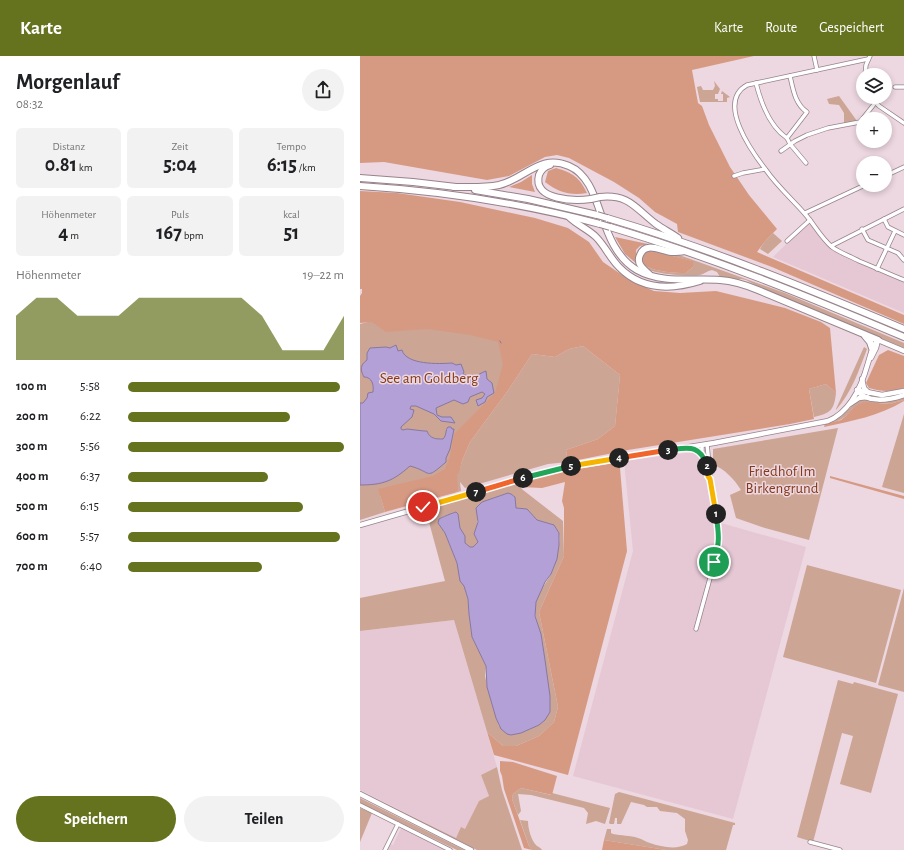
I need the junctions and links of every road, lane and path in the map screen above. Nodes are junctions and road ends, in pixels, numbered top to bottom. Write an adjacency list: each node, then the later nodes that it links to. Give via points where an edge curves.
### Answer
1 (814, 56): 4 (street)
2 (869, 58): 3 (street); 4 (street)
3 (867, 68)
4 (817, 70): 5 (street)
5 (790, 76): 6 (street); 12 (street, via 796,99 807,112)
6 (756, 83): 12 (street, via 768,116); 18 (street, via 745,86 740,91 735,101 735,111 748,144)
7 (895, 87): 8 (street)
8 (904, 87)
9 (874, 104): 13 (street, via 860,122 828,128)
10 (876, 104): 11 (street)
11 (904, 123)
12 (787, 138): 13 (street)
13 (790, 144): 14 (street); 15 (street)
14 (781, 151)
15 (806, 163)
16 (565, 164): 23 (highway, via 553,162 540,165 499,185); 34 (highway, bridge, via 551,164 542,169 538,177 542,190 552,196 571,200 617,197 629,201 657,224); 40 (highway, via 580,172 589,184 607,232 618,253 633,268)
17 (904, 167): 19 (street)
18 (765, 169): 20 (street); 26 (street)
19 (892, 173)
20 (734, 176)
21 (360, 178): 23 (highway)
22 (360, 186): 27 (highway, via 473,197)
23 (454, 187): 34 (highway, bridge, via 528,199 597,215)
24 (856, 189): 26 (street)
25 (904, 209): 28 (street)
26 (805, 214): 29 (street)
27 (566, 215): 37 (highway, bridge); 41 (highway, via 590,231 619,267 637,280 669,287 685,286)
28 (884, 219): 30 (street); 31 (street, via 888,227)
29 (810, 220): 33 (street); 35 (street)
30 (862, 229): 35 (street); 36 (street, via 868,240)
31 (895, 231): 32 (street); 36 (street)
32 (904, 235)
33 (787, 241)
34 (688, 243): 43 (highway)
35 (831, 246): 39 (street)
36 (887, 248): 38 (street, via 898,253); 39 (street)
37 (688, 251): 40 (highway, via 671,252 650,247 643,250 639,255 639,262); 45 (highway, via 767,280)
38 (904, 260)
39 (877, 269): 42 (street)
40 (651, 276): 41 (highway, via 669,279)
41 (709, 279): 44 (highway, via 727,280 748,286)
42 (904, 279)
43 (904, 329)
44 (862, 334): 46 (highway); 48 (highway)
45 (904, 337)
46 (878, 340): 47 (main road); 48 (main road)
47 (887, 344): 48 (main road); 49 (main road)
48 (874, 348): 50 (main road)
49 (904, 351)
50 (862, 379): 51 (main road); 54 (main road)
51 (857, 390): 54 (main road); 55 (main road)
52 (904, 391): 54 (main road)
53 (904, 395): 54 (main road, via 889,399)
54 (869, 396): 55 (main road)
55 (849, 404): 56 (main road, via 836,417 823,422)
56 (705, 445): 57 (main road); 58 (street); 59 (street)
57 (688, 448): 58 (street); 60 (main road, via 563,467)
58 (702, 454): 59 (street)
59 (710, 479): 61 (street, via 720,536)
60 (360, 525)
61 (696, 629)
62 (360, 794): 68 (main road)
63 (360, 805): 64 (street)
64 (398, 824): 66 (street); 67 (street)
65 (810, 842): 69 (street)
66 (385, 850)
67 (450, 850)
68 (471, 850)
69 (840, 850)

